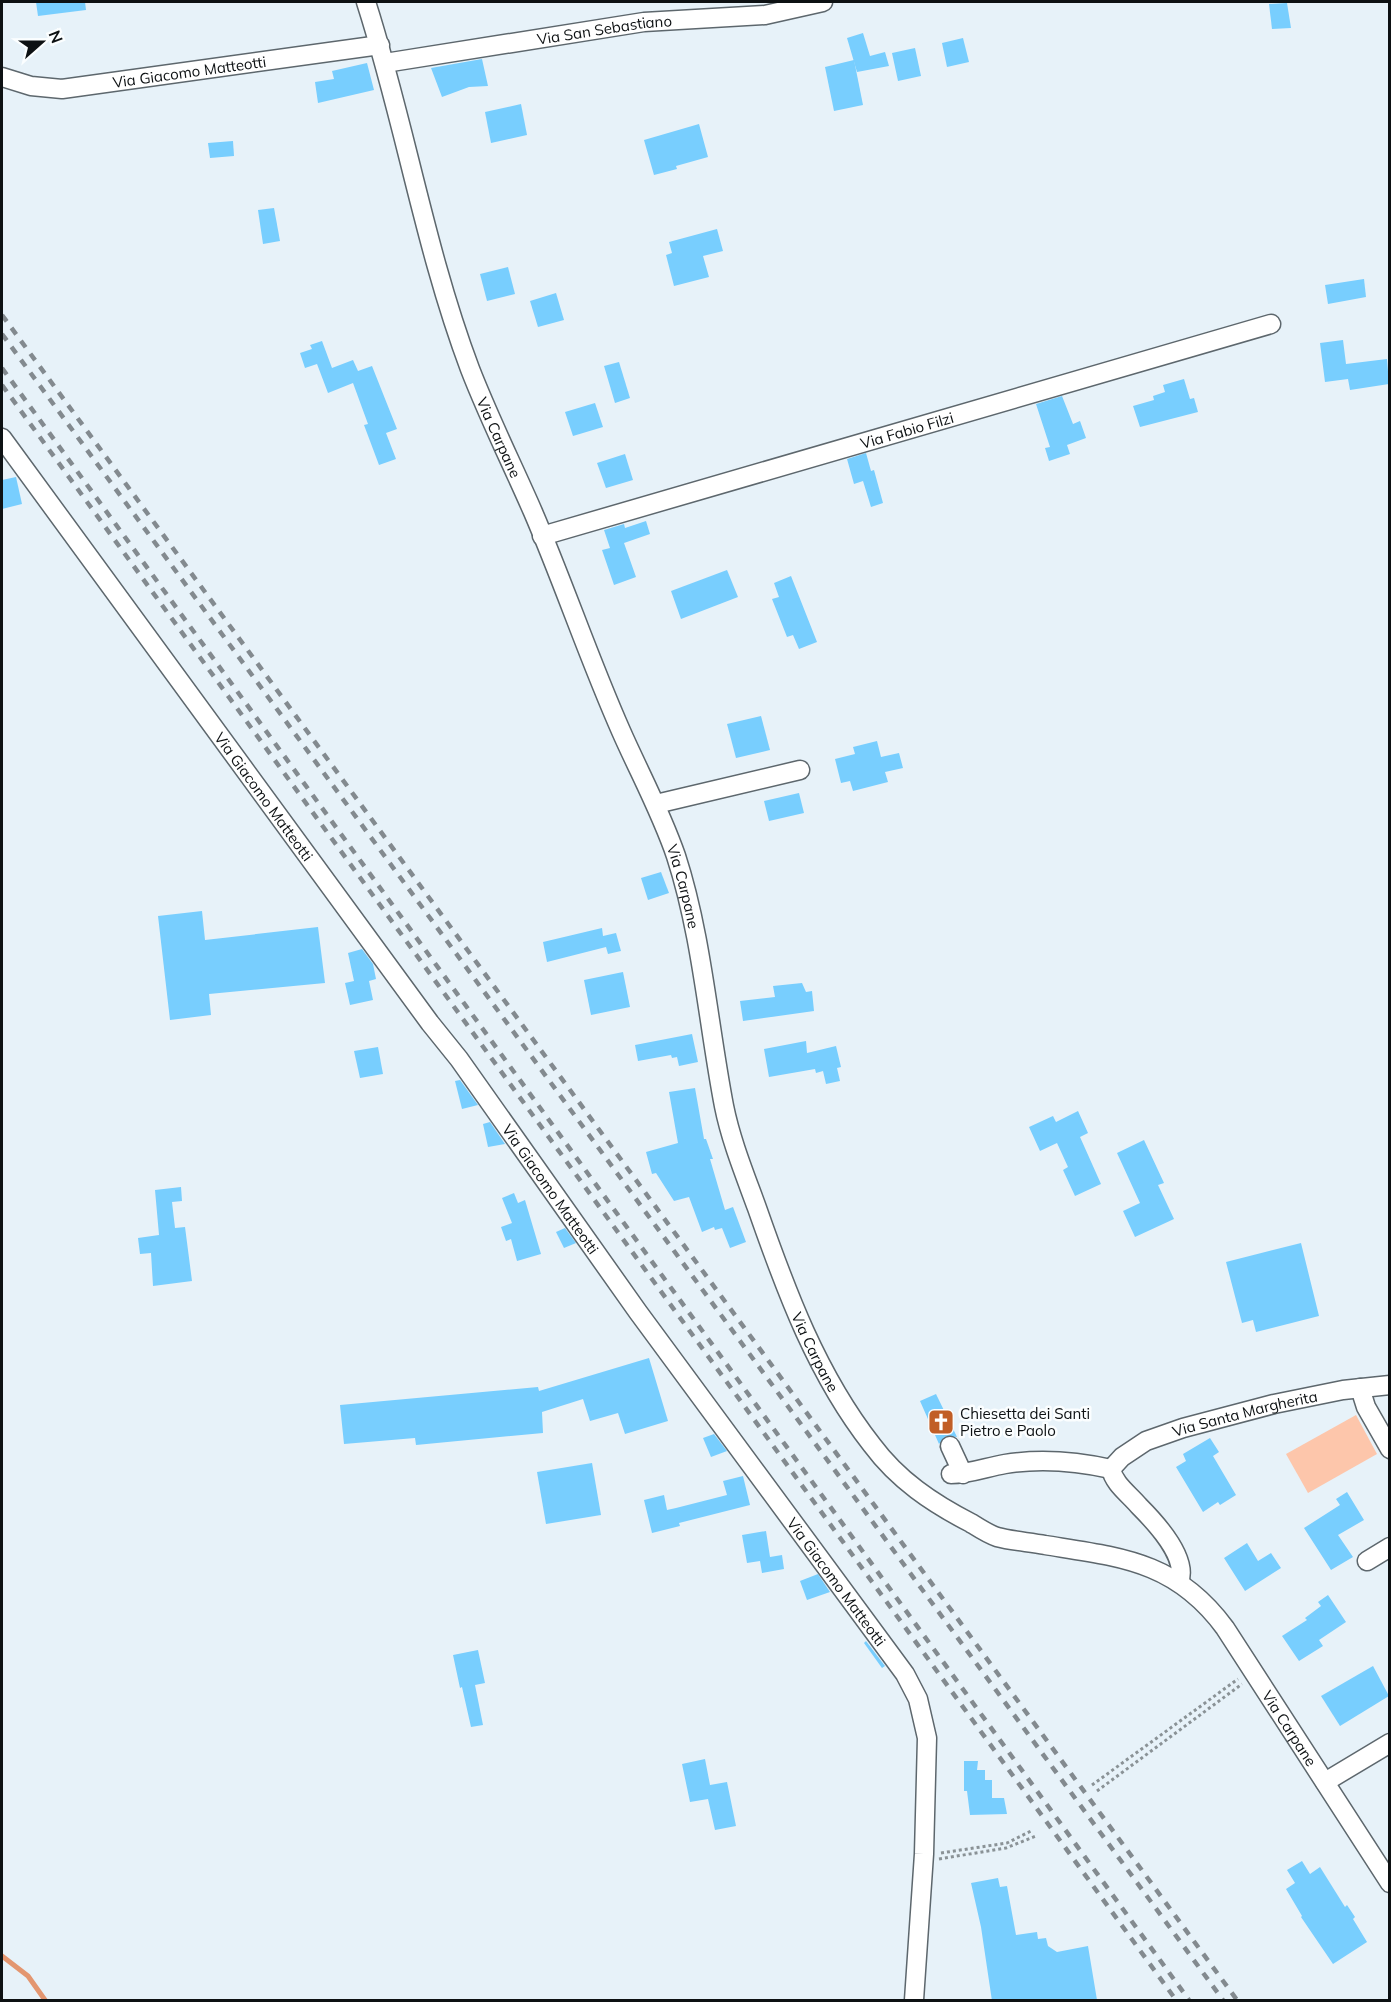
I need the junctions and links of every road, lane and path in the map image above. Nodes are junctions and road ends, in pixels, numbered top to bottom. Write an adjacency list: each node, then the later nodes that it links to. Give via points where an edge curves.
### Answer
1 (366, 2): 3 (street, Via Carpane)
2 (823, 2): 4 (street, Via San Sebastiano, via 765,15 665,20)
3 (380, 45): 4 (street, Via Carpane); 5 (street, Via Giacomo Matteotti, via 62,88 31,86)
4 (385, 63): 8 (street, Via Carpane, via 460,342)
5 (2, 77)
6 (1271, 324): 8 (street, Via Fabio Filzi)
7 (2, 438): 30 (street, Via Giacomo Matteotti, via 905,1674 918,1699 927,1738)
8 (542, 536): 10 (street, Via Carpane, via 621,732)
9 (800, 770): 10 (street)
10 (656, 804): 18 (street, Via Carpane, via 690,908 733,1138 802,1326 829,1382 869,1442 912,1488 995,1536 1118,1556)
11 (1389, 1385): 12 (street, Via Santa Margherita)
12 (1360, 1388): 14 (street); 15 (street, Via Santa Margherita, via 1274,1404 1183,1428 1146,1441 1122,1456)
13 (950, 1446): 15 (street, via 957,1474 1047,1460)
14 (1389, 1449)
15 (1111, 1469): 18 (street, via 1119,1485 1171,1543 1182,1569)
16 (1389, 1547): 17 (street)
17 (1367, 1561)
18 (1179, 1582): 22 (street, Via Carpane, via 1225,1628)
19 (1242, 1676): 23 (path)
20 (1245, 1681): 24 (path)
21 (1389, 1743): 22 (street)
22 (1325, 1782): 29 (street, Via Carpane)
23 (1092, 1785)
24 (1097, 1791)
25 (1034, 1830): 27 (path, via 1007,1843)
26 (1036, 1836): 28 (path, via 1006,1848)
27 (933, 1855)
28 (946, 1859)
29 (1389, 1882)
30 (914, 2001)

